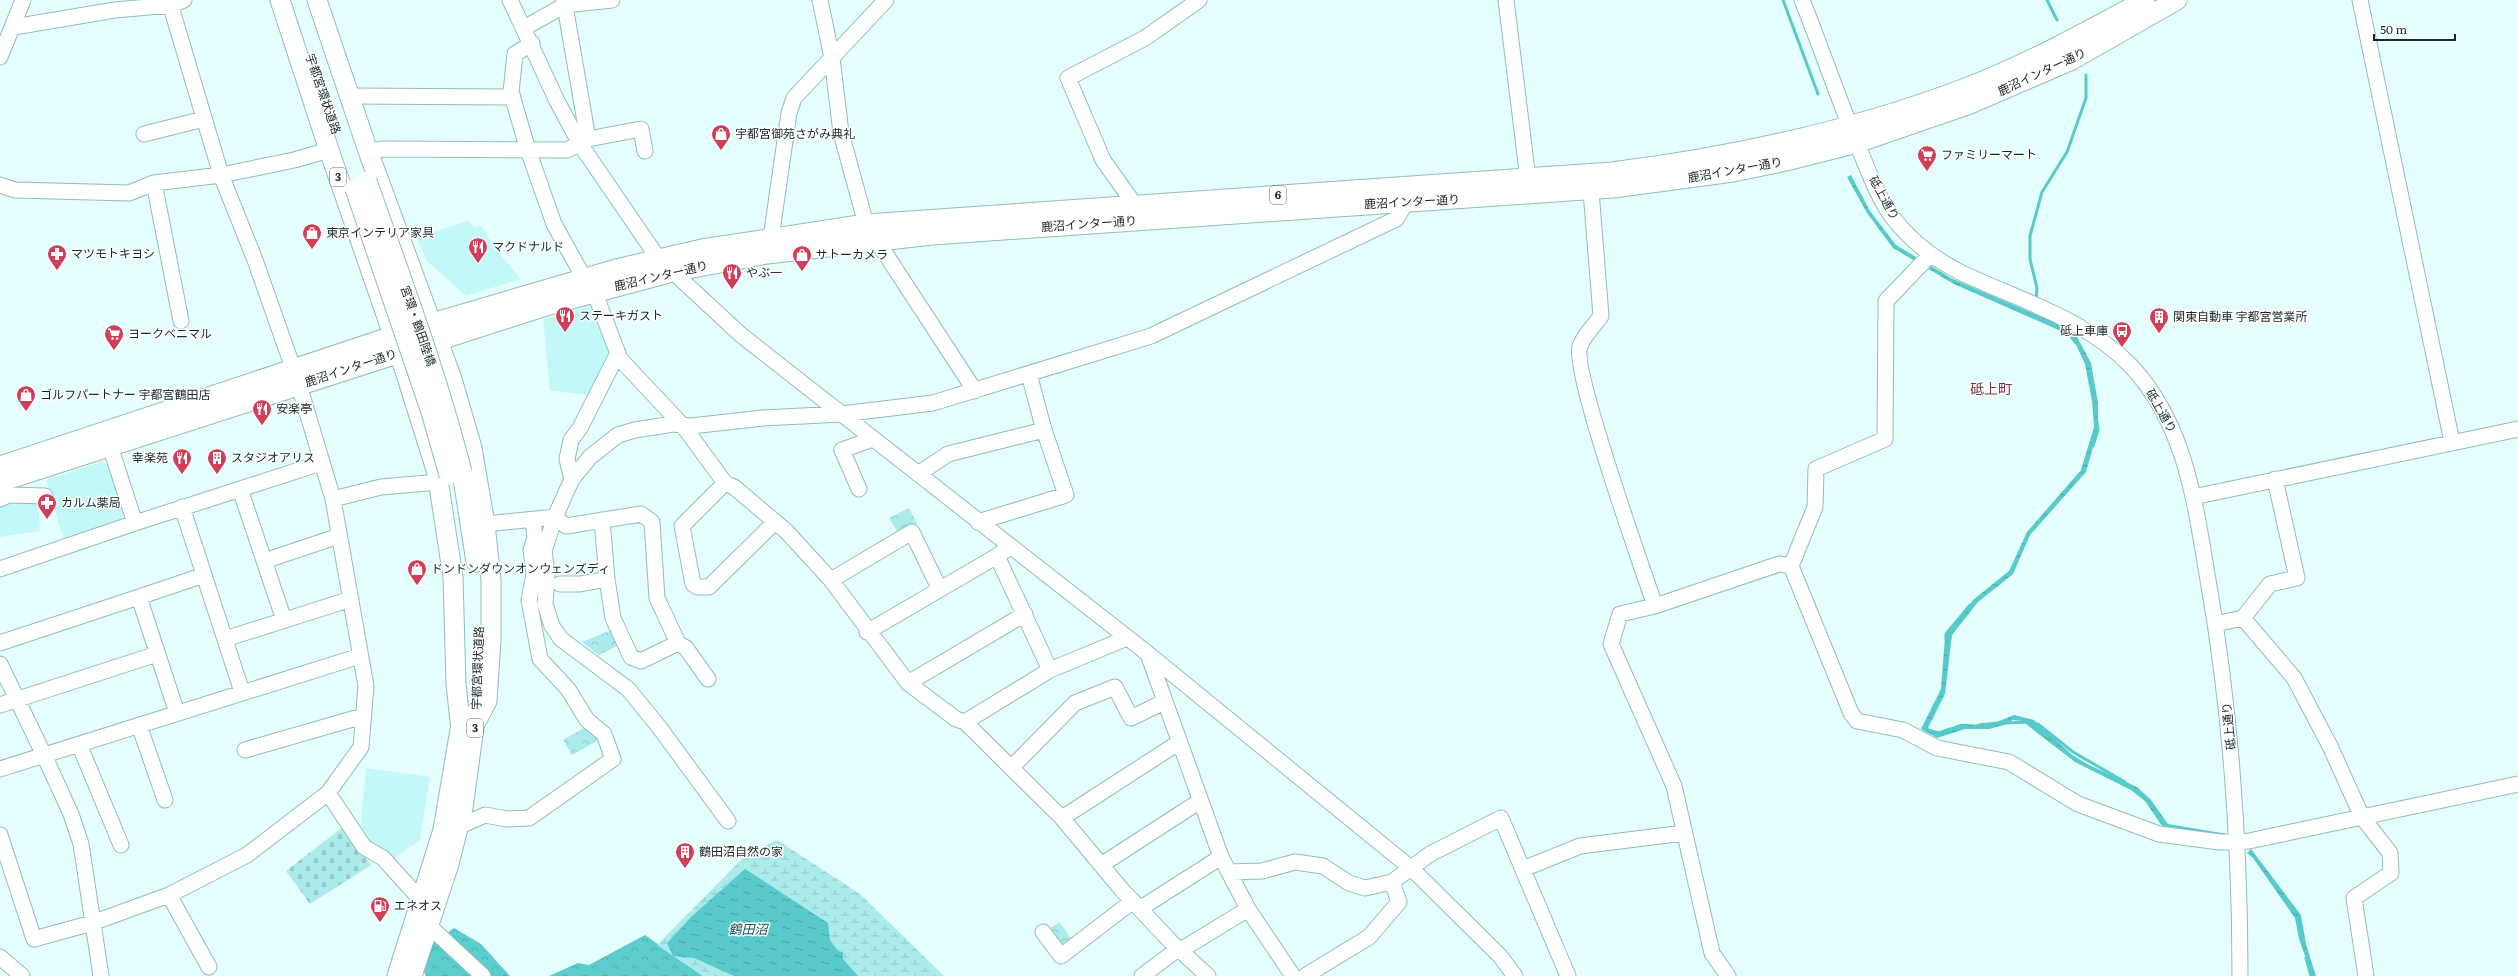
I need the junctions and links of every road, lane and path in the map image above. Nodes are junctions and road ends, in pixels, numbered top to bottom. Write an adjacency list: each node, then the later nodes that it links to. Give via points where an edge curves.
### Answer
1 (23, 0): 18 (street)
2 (280, 0): 29 (main road, 3)
3 (290, 0): 37 (main road, 宇都宮環状道路 / 3)
4 (305, 0): 37 (main road, 宇都宮環状道路 / 3)
5 (317, 0): 23 (main road, 3)
6 (510, 0): 19 (street)
7 (612, 0): 17 (street)
8 (820, 0): 22 (street)
9 (886, 0): 22 (street)
10 (1199, 0): 40 (street, via 1145,38 1068,78 1103,160)
11 (1506, 0): 34 (street)
12 (1802, 0): 27 (street, 砥上通り)
13 (2145, 0): 27 (main road, 鹿沼インター通り / 6, via 2064,44 2013,68)
14 (2176, 0): 27 (main road, 鹿沼インター通り / 6, via 2072,60 1970,104)
15 (2360, 0): 60 (street)
16 (169, 2): 18 (street); 25 (street)
17 (565, 2): 19 (street); 28 (street)
18 (14, 27): 21 (street)
19 (524, 28): 20 (street)
20 (532, 43): 24 (street, via 515,54 511,92); 28 (street, via 557,101)
21 (0, 57)
22 (832, 58): 41 (street, via 841,133); 42 (street, via 794,98 789,113)
23 (349, 96): 24 (street); 31 (main road, 3)
24 (513, 97): 30 (street)
25 (204, 119): 26 (street); 33 (street)
26 (144, 134)
27 (1853, 134): 35 (main road, 鹿沼インター通り / 6, via 1817,154 1733,172); 44 (street, 砥上通り, via 1880,198 1905,232)
28 (584, 142): 30 (street, via 567,150); 32 (street, via 641,129); 45 (street)
29 (329, 150): 33 (street); 50 (main road, 3)
30 (528, 150): 31 (street); 47 (street, via 554,224)
31 (368, 151): 49 (main road, 3)
32 (645, 151)
33 (221, 176): 36 (street); 53 (street, via 255,260)
34 (1528, 179): 35 (main road, 鹿沼インター通り / 6); 39 (main road, 鹿沼インター通り / 6)
35 (1590, 182): 39 (main road, 鹿沼インター通り / 6); 97 (street, via 1601,316 1580,346 1580,359 1591,410)
36 (154, 183): 38 (street, via 129,193 16,190); 48 (street)
37 (361, 185): 65 (main road, 宮環・鶴田陸橋 / 3, bridge)
38 (0, 186)
39 (1408, 194): 40 (main road, 鹿沼インター通り / 6); 52 (street, via 1396,219 1151,336)
40 (1137, 213): 41 (main road, 鹿沼インター通り / 6); 43 (main road, 鹿沼インター通り / 6)
41 (866, 224): 42 (main road, 鹿沼インター通り / 6); 43 (street)
42 (771, 238): 45 (main road, 鹿沼インター通り / 6)
43 (877, 239): 46 (main road, 鹿沼インター通り / 6, via 768,254); 54 (street)
44 (1930, 255): 73 (street, 砥上通り, via 1958,271 2074,324 2120,356 2141,378 2168,418 2181,448); 88 (street, via 1886,301 1885,439 1816,469 1815,507)
45 (658, 258): 46 (street); 47 (main road, 鹿沼インター通り / 6)
46 (672, 272): 47 (main road, 鹿沼インター通り / 6); 55 (street, via 741,336)
47 (589, 285): 49 (main road, 鹿沼インター通り / 6); 51 (street)
48 (181, 321)
49 (435, 332): 50 (main road, 鹿沼インター通り / 6); 83 (main road, 3, via 472,448)
50 (396, 344): 53 (main road, 鹿沼インター通り / 6); 65 (main road, 3, via 431,450)
51 (618, 353): 56 (street, via 620,359); 66 (street, via 580,428 571,440 567,459)
52 (1029, 374): 54 (street); 58 (street)
53 (296, 377): 61 (main road, 鹿沼インター通り / 6); 62 (street); 63 (main road, 鹿沼インター通り / 6)
54 (975, 391): 55 (street, via 933,403)
55 (842, 414): 56 (street); 59 (street)
56 (682, 425): 66 (street, via 635,430 618,435 594,453); 69 (street)
57 (2518, 428): 60 (street)
58 (1044, 430): 64 (street, via 948,454); 80 (street, via 1066,495)
59 (873, 439): 64 (street); 71 (street, via 842,450)
60 (2452, 442): 67 (street)
61 (110, 446): 68 (main road, 鹿沼インター通り / 6); 81 (street)
62 (321, 463): 70 (street); 75 (street)
63 (0, 466)
64 (918, 474): 80 (street)
65 (450, 476): 75 (street); 122 (main road, 宇都宮環状道路 / 3, via 466,584)
66 (572, 479): 77 (street)
67 (2275, 479): 73 (street); 99 (street, via 2297,578 2270,584)
68 (0, 482)
69 (725, 483): 82 (street, via 734,487); 82 (street, via 682,526 693,584 698,588 710,587)
70 (240, 489): 76 (street); 87 (street)
71 (859, 489)
72 (45, 496): 74 (street, via 9,496)
73 (2194, 496): 101 (street, 砥上通り)
74 (0, 499)
75 (333, 499): 84 (street)
76 (182, 507): 81 (street); 90 (street)
77 (555, 517): 78 (street); 79 (street, via 566,526); 135 (street, via 544,551 547,575 545,604 552,626 561,639 628,689)
78 (533, 520): 83 (street); 136 (street, via 535,538 531,550 534,574 529,600 540,659 568,689 587,720 604,734 613,759 529,818 507,819 485,815)
79 (602, 520): 91 (street); 106 (street, via 642,514 652,522 657,598)
80 (978, 522): 85 (street)
81 (134, 523): 89 (street)
82 (774, 523): 92 (street, via 786,531)
83 (485, 524): 122 (main road, 3, via 491,580 487,701)
84 (339, 536): 87 (street); 96 (street)
85 (1010, 548): 86 (street); 103 (street)
86 (997, 556): 94 (street); 98 (street)
87 (264, 561): 100 (street)
88 (1792, 566): 97 (street, via 1779,564); 139 (street, via 1851,713 1857,721 1903,730 1937,748 2009,762 2078,804 2159,834)
89 (0, 569)
90 (204, 574): 95 (street); 104 (street)
91 (607, 579): 93 (street, via 580,584); 106 (street, via 614,618 631,658 641,661)
92 (830, 580): 94 (street, via 912,532); 102 (street)
93 (560, 584)
94 (939, 588): 102 (street)
95 (139, 597): 105 (street); 108 (street)
96 (350, 599): 100 (street); 109 (street)
97 (1655, 606): 137 (street, via 1620,614 1611,644 1674,786)
98 (1025, 614): 111 (street); 113 (street)
99 (2243, 618): 101 (street); 134 (street, via 2294,678 2330,746)
100 (284, 620): 104 (street)
101 (2216, 624): 139 (street, 砥上通り, via 2230,732)
102 (867, 632): 113 (street)
103 (1127, 638): 107 (street); 111 (street)
104 (225, 639): 114 (street)
105 (0, 643)
106 (678, 643): 112 (street, via 686,648)
107 (1147, 653): 116 (street); 143 (street)
108 (157, 654): 115 (street); 118 (street)
109 (360, 656): 114 (street); 119 (street, via 366,686)
110 (0, 664): 115 (street)
111 (1050, 670): 120 (street)
112 (708, 679)
113 (908, 683): 120 (street, via 956,719)
114 (242, 692): 118 (street)
115 (17, 699): 117 (street); 126 (street)
116 (1164, 702): 123 (street); 127 (street, via 1131,718 1115,687 1075,703)
117 (0, 705)
118 (177, 712): 121 (street)
119 (362, 716): 125 (street); 130 (street, via 362,747)
120 (965, 722): 127 (street)
121 (140, 725): 124 (street); 131 (street)
122 (468, 727): 136 (main road, 宇都宮環状道路 / 3, via 466,790); 148 (main road, 宇都宮環状道路 / 3, via 443,830)
123 (1178, 743): 132 (street); 133 (street)
124 (79, 744): 126 (street); 140 (street)
125 (245, 750)
126 (44, 755): 128 (street); 151 (street, via 71,814 81,844)
127 (1011, 768): 133 (street)
128 (0, 770)
129 (2518, 784): 134 (street)
130 (328, 793): 147 (street, via 247,855); 148 (street, via 364,847 383,858)
131 (165, 800)
132 (1200, 801): 141 (street); 142 (street)
133 (1062, 818): 142 (street)
134 (2362, 818): 139 (street); 170 (street, via 2390,853 2391,873 2354,898)
135 (728, 822)
136 (458, 827): 152 (main road, 宇都宮環状道路 / 3, via 449,864)
137 (1684, 833): 144 (street, via 1580,846); 168 (street, via 1712,953)
138 (0, 835): 151 (street, via 34,939)
139 (2238, 843): 169 (street, 砥上通り)
140 (121, 845)
141 (1220, 857): 145 (street); 149 (street)
142 (1101, 865): 149 (street)
143 (1412, 869): 144 (street, via 1430,854 1501,818); 146 (street); 166 (street, via 1500,956)
144 (1523, 869): 167 (street)
145 (1229, 872): 146 (street, via 1262,871 1295,862 1323,866 1349,883 1365,888); 150 (street)
146 (1392, 882): 165 (street, via 1399,902 1369,937)
147 (169, 894): 151 (street); 156 (street)
148 (421, 900): 159 (main road, 宇都宮環状道路 / 3)
149 (1137, 905): 153 (street, via 1061,956); 154 (street)
150 (1248, 909): 154 (street); 164 (street)
151 (92, 923): 158 (street)
152 (428, 925): 160 (main road, 宇都宮環状道路 / 3); 161 (street)
153 (1043, 932)
154 (1181, 950): 162 (street, via 1174,952); 163 (street)
155 (0, 957): 157 (street)
156 (209, 967)
157 (22, 976)
158 (101, 976)
159 (397, 976)
160 (412, 976)
161 (483, 976)
162 (1142, 976)
163 (1208, 976)
164 (1293, 976)
165 (1305, 976)
166 (1515, 976)
167 (1568, 976)
168 (1728, 976)
169 (2240, 976)
170 (2366, 976)

